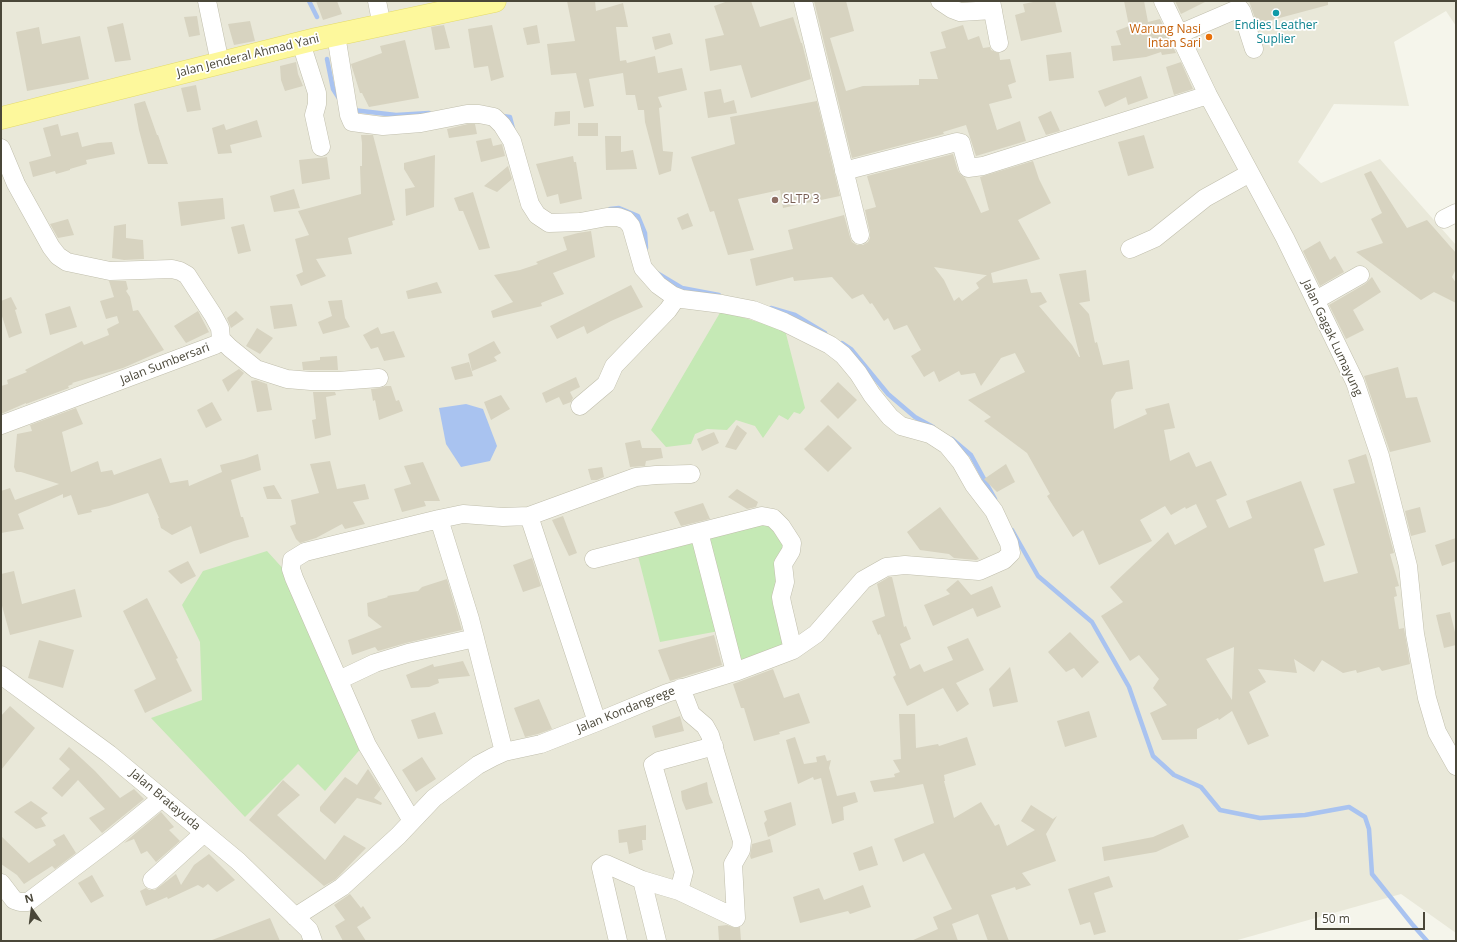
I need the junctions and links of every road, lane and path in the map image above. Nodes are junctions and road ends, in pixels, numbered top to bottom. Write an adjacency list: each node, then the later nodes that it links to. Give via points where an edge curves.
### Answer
1 (207, 1): 14 (street)
2 (377, 1): 8 (street)
3 (495, 1): 8 (main road, Jalan Jenderal Ahmad Yani)
4 (803, 1): 19 (street)
5 (940, 1): 7 (street, via 960,12)
6 (1163, 1): 9 (street, Jalan Gagak Lumayung)
7 (992, 5): 12 (street)
8 (382, 26): 10 (main road, Jalan Jenderal Ahmad Yani)
9 (1179, 34): 13 (street, via 1240,9); 15 (street, Jalan Gagak Lumayung)
10 (334, 36): 11 (main road, Jalan Jenderal Ahmad Yani); 24 (street, via 352,122 383,126 422,123 467,114 494,118 512,141 530,204 537,215 548,223 580,222 607,217 626,220 631,226 643,268 658,285)
11 (302, 43): 14 (main road, Jalan Jenderal Ahmad Yani); 17 (street, via 318,97 314,115)
12 (998, 43)
13 (1254, 49)
14 (220, 63): 16 (main road, Jalan Jenderal Ahmad Yani)
15 (1208, 95): 19 (street, via 983,166 968,168 961,143 956,142); 20 (street, Jalan Gagak Lumayung)
16 (1, 118)
17 (321, 147)
18 (1, 148): 26 (street, Jalan Sumbersari, via 16,184 58,256 68,262 110,271 180,271 187,275 213,314 220,328)
19 (844, 171): 21 (street)
20 (1250, 173): 22 (street, via 1205,198 1155,238); 25 (street, Jalan Gagak Lumayung)
21 (860, 235)
22 (1130, 249)
23 (1360, 275): 25 (street)
24 (677, 297): 28 (street, via 668,310 614,366 606,384); 36 (street, Jalan Kondangrege, via 753,310 830,345 843,355 890,417 901,426 930,434 947,445 994,511 1011,549 1008,557 979,571 905,565 886,567 863,580 816,634)
25 (1316, 300): 44 (street, Jalan Gagak Lumayung, via 1355,382 1380,456 1408,566 1415,634 1427,698 1437,732)
26 (221, 339): 27 (street, via 256,369 287,379 331,381); 29 (street, Jalan Sumbersari, via 214,345)
27 (379, 378)
28 (580, 406)
29 (1, 425)
30 (691, 474): 31 (street, via 636,478)
31 (529, 516): 32 (street, via 463,514); 41 (street)
32 (439, 519): 35 (street); 39 (street, via 305,552 292,560 294,578)
33 (699, 532): 34 (street); 36 (street, via 762,516 773,518 781,526 792,543 791,551 783,564 785,582 781,597); 37 (street)
34 (594, 559)
35 (475, 638): 39 (street, via 375,663); 43 (street)
36 (793, 650): 37 (street, Jalan Kondangrege)
37 (735, 672): 40 (street, Jalan Kondangrege)
38 (1, 675): 45 (street, Jalan Bratayuda, via 109,754)
39 (339, 680): 46 (street, via 367,745)
40 (681, 688): 41 (street, Jalan Kondangrege); 42 (street, via 691,714 705,726)
41 (597, 722): 43 (street, Jalan Kondangrege, via 541,744)
42 (714, 746): 51 (street, via 659,761 653,765 684,872); 51 (street, via 742,841 741,850 734,864 736,918)
43 (504, 752): 46 (street, Jalan Kondangrege, via 478,765 434,798)
44 (1456, 766)
45 (162, 798): 47 (street, Jalan Bratayuda); 50 (street, via 28,902 14,900)
46 (412, 822): 52 (street, Jalan Kondangrege, via 342,887)
47 (204, 833): 48 (street); 52 (street, Jalan Bratayuda, via 238,861)
48 (152, 880)
49 (642, 880): 51 (street); 54 (street, via 606,864 601,868); 55 (street)
50 (1, 883)
51 (679, 891)
52 (295, 917): 53 (street, Jalan Bratayuda, via 309,930)
53 (313, 941)
54 (618, 941)
55 (657, 941)

